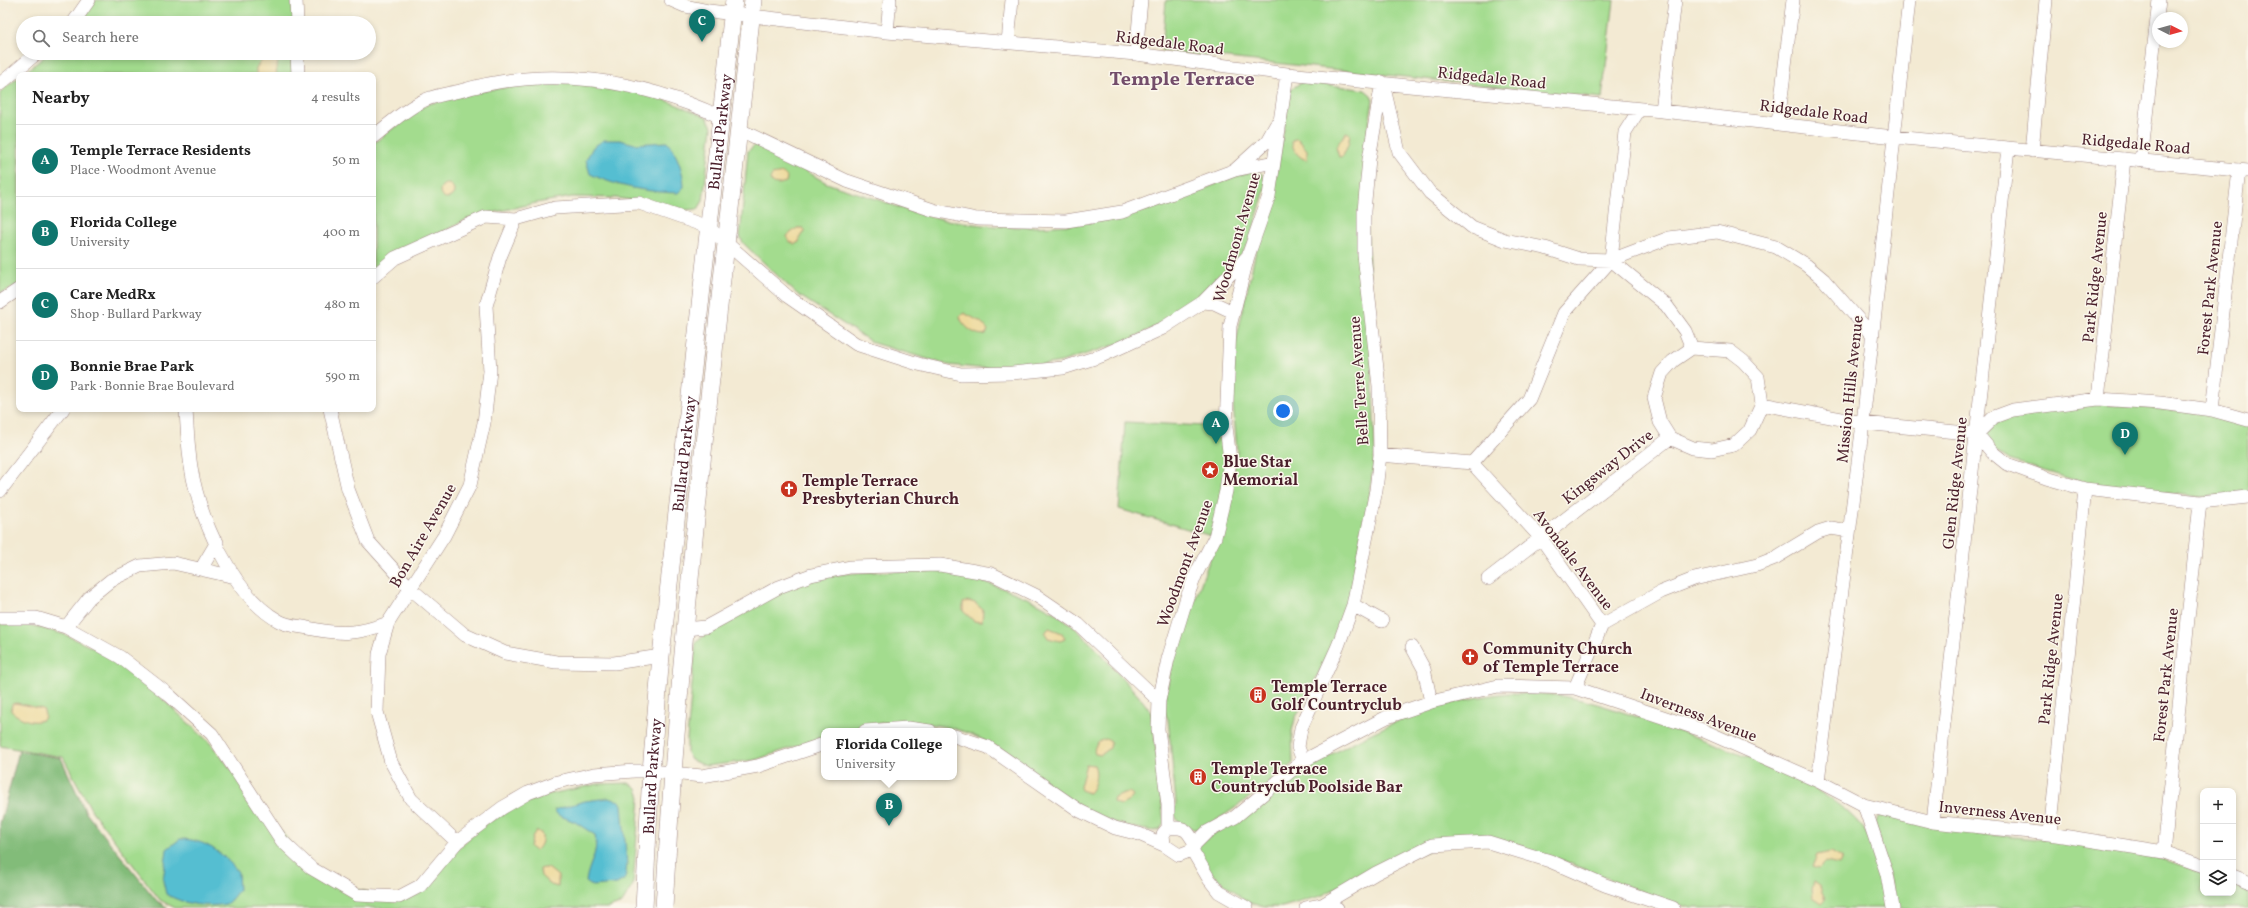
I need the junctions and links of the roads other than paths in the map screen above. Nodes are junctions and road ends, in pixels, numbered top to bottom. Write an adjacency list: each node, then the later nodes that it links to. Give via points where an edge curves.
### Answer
1 (89, 0): 14 (street)
2 (296, 0): 15 (street)
3 (671, 0): 12 (street, Ridgedale Road, via 696,9)
4 (890, 0): 16 (street)
5 (1012, 0): 17 (street)
6 (1141, 0): 18 (street)
7 (1675, 0): 26 (street)
8 (1793, 0): 29 (street)
9 (1909, 0): 32 (street, Mission Hills Avenue)
10 (2046, 0): 34 (street)
11 (2158, 0): 36 (street)
12 (733, 7): 13 (street, Ridgedale Road); 27 (main road, Bullard Parkway)
13 (752, 8): 16 (street, Ridgedale Road); 30 (main road, Bullard Parkway)
14 (77, 16)
15 (297, 16)
16 (887, 32): 17 (street, Ridgedale Road)
17 (1008, 42): 18 (street, Ridgedale Road)
18 (1136, 54): 22 (street, Ridgedale Road)
19 (29, 60): 24 (street)
20 (298, 60): 21 (street)
21 (298, 72)
22 (1287, 74): 23 (street, Ridgedale Road); 28 (street, Woodmont Avenue)
23 (1382, 82): 25 (street, Ridgedale Road); 44 (street, via 1399,152 1430,193 1472,226 1505,240 1579,259); 62 (street, Belle Terre Avenue, via 1368,160 1364,211 1365,262 1379,386)
24 (0, 84)
25 (1639, 110): 26 (street, Ridgedale Road); 44 (street, via 1625,132)
26 (1662, 111): 29 (street, Ridgedale Road)
27 (721, 117): 31 (street, via 643,88 560,76 534,77 502,80 420,102); 41 (main road, Bullard Parkway)
28 (1280, 118): 37 (street, Woodmont Avenue); 38 (street, via 1267,141)
29 (1778, 123): 32 (street, Ridgedale Road)
30 (740, 130): 38 (street, via 847,181 933,210 977,219 1066,221 1122,212); 42 (main road, Bullard Parkway)
31 (376, 135)
32 (1894, 137): 33 (street, Ridgedale Road); 50 (street, Mission Hills Avenue)
33 (2008, 148): 34 (street, Ridgedale Road); 60 (street, Glen Ridge Avenue)
34 (2032, 151): 35 (street, Ridgedale Road)
35 (2124, 159): 36 (street, Ridgedale Road); 52 (street, Park Ridge Avenue)
36 (2141, 161): 39 (street, Ridgedale Road)
37 (1274, 162): 38 (street); 43 (street, Woodmont Avenue, via 1269,196)
38 (1235, 170)
39 (2243, 170): 54 (street, Forest Park Avenue)
40 (516, 219): 41 (street, via 555,208 639,203); 45 (street, via 486,217 395,258); 74 (street, Bon Aire Avenue, via 500,257 486,306 490,370 484,423 470,485 444,536)
41 (708, 227): 42 (street); 83 (main road, Bullard Parkway)
42 (727, 243): 48 (street, via 787,296 856,344 918,364 961,374 1063,368 1101,356 1163,328); 81 (main road, Bullard Parkway)
43 (1248, 256): 48 (street); 49 (street, Woodmont Avenue)
44 (1611, 260): 50 (street, via 1668,238 1717,232 1776,247 1806,265 1824,280); 51 (street, via 1666,305 1685,331); 63 (street, via 1564,313 1528,399)
45 (376, 274)
46 (16, 291): 47 (street)
47 (0, 302)
48 (1203, 302): 49 (street, via 1214,303)
49 (1233, 312): 85 (street, Woodmont Avenue, via 1227,377 1226,427 1230,459 1226,491 1215,537 1187,597 1168,659)
50 (1872, 335): 59 (street, Mission Hills Avenue)
51 (1692, 348): 53 (street, via 1730,351 1744,361 1758,377); 61 (street, via 1673,361 1662,373 1654,398 1660,422)
52 (2098, 399): 54 (street); 60 (street, via 2013,410 1994,417)
53 (1762, 404): 59 (street); 61 (street, via 1750,430 1734,445 1712,450 1693,448)
54 (2212, 410): 58 (street)
55 (61, 412): 65 (street)
56 (186, 412): 70 (street, via 191,467 201,508)
57 (331, 412): 74 (street, via 348,489 368,541)
58 (2248, 420)
59 (1863, 423): 60 (street); 68 (street, Mission Hills Avenue)
60 (1977, 434): 64 (street, via 1992,452 2007,464); 94 (street, Glen Ridge Avenue)
61 (1670, 438): 69 (street, Kingsway Drive)
62 (1380, 455): 63 (street); 75 (street, Belle Terre Avenue, via 1370,528)
63 (1472, 463): 69 (street, Avondale Avenue)
64 (2085, 489): 67 (street); 97 (street, Park Ridge Avenue)
65 (0, 491)
66 (2248, 497): 67 (street)
67 (2200, 502): 100 (street, Forest Park Avenue)
68 (1849, 531): 79 (street, via 1831,528 1818,532 1757,566 1674,587); 92 (street, Mission Hills Avenue)
69 (1541, 538): 73 (street, Kingsway Drive); 79 (street, Avondale Avenue)
70 (217, 542): 71 (street); 72 (street)
71 (202, 570): 72 (street); 80 (street, via 173,563 140,566 111,580 89,598)
72 (235, 577): 78 (street, via 257,605 280,622 329,633 364,632)
73 (1488, 579)
74 (411, 589): 78 (street, Bon Aire Avenue); 83 (street, via 465,635 505,653 556,662 614,662)
75 (1354, 605): 77 (street); 89 (street, Belle Terre Avenue, via 1300,728 1298,747)
76 (0, 618): 80 (street, via 36,618)
77 (1382, 621)
78 (388, 623): 98 (street, Bon Aire Avenue, via 379,654 377,712 391,762 411,798)
79 (1602, 624): 84 (street, Avondale Avenue)
80 (66, 627): 98 (street, via 120,657 169,695 212,734 282,841 310,868 336,884 357,895 399,897 420,886)
81 (685, 629): 85 (street, via 706,627 779,587 811,576 850,567 940,565 992,574 1037,596 1078,624); 91 (main road, Bullard Parkway)
82 (1412, 647): 86 (street, via 1424,669)
83 (660, 656): 90 (main road, Bullard Parkway)
84 (1575, 688): 86 (street, Inverness Avenue, via 1498,686); 92 (street, Inverness Avenue, via 1702,730)
85 (1159, 701): 96 (street, Woodmont Avenue, via 1158,729)
86 (1431, 702): 89 (street, Inverness Avenue, via 1387,717)
87 (957, 737): 96 (street, via 988,747 1080,811 1115,828 1138,834)
88 (821, 745): 91 (street, via 758,766 702,776)
89 (1303, 761): 95 (street, Inverness Avenue, via 1235,817)
90 (651, 771): 91 (street); 98 (street, via 594,774 557,782 528,792); 107 (main road, Bullard Parkway)
91 (672, 773): 108 (main road, Bullard Parkway)
92 (1818, 781): 93 (street, Inverness Avenue)
93 (1864, 805): 94 (street, Inverness Avenue); 113 (street, via 1887,874)
94 (1933, 822): 97 (street, Inverness Avenue)
95 (1207, 832): 96 (street, Inverness Avenue); 99 (street, Inverness Avenue)
96 (1172, 833): 99 (street, Woodmont Avenue); 101 (street)
97 (2050, 834): 100 (street, Inverness Avenue)
98 (457, 842)
99 (1193, 847): 101 (street); 104 (street, Woodmont Avenue)
100 (2164, 852): 102 (street, Inverness Avenue)
101 (1179, 855): 104 (street)
102 (2200, 865)
103 (2236, 877): 105 (street)
104 (1208, 879): 109 (street, via 1219,892)
105 (2248, 882)
106 (1322, 905): 110 (street); 111 (street); 112 (street, via 1376,873 1432,845 1488,842 1550,861 1605,886)
107 (644, 908)
108 (664, 908)
109 (1247, 908)
110 (1306, 908)
111 (1337, 908)
112 (1673, 908)
113 (1894, 908)

